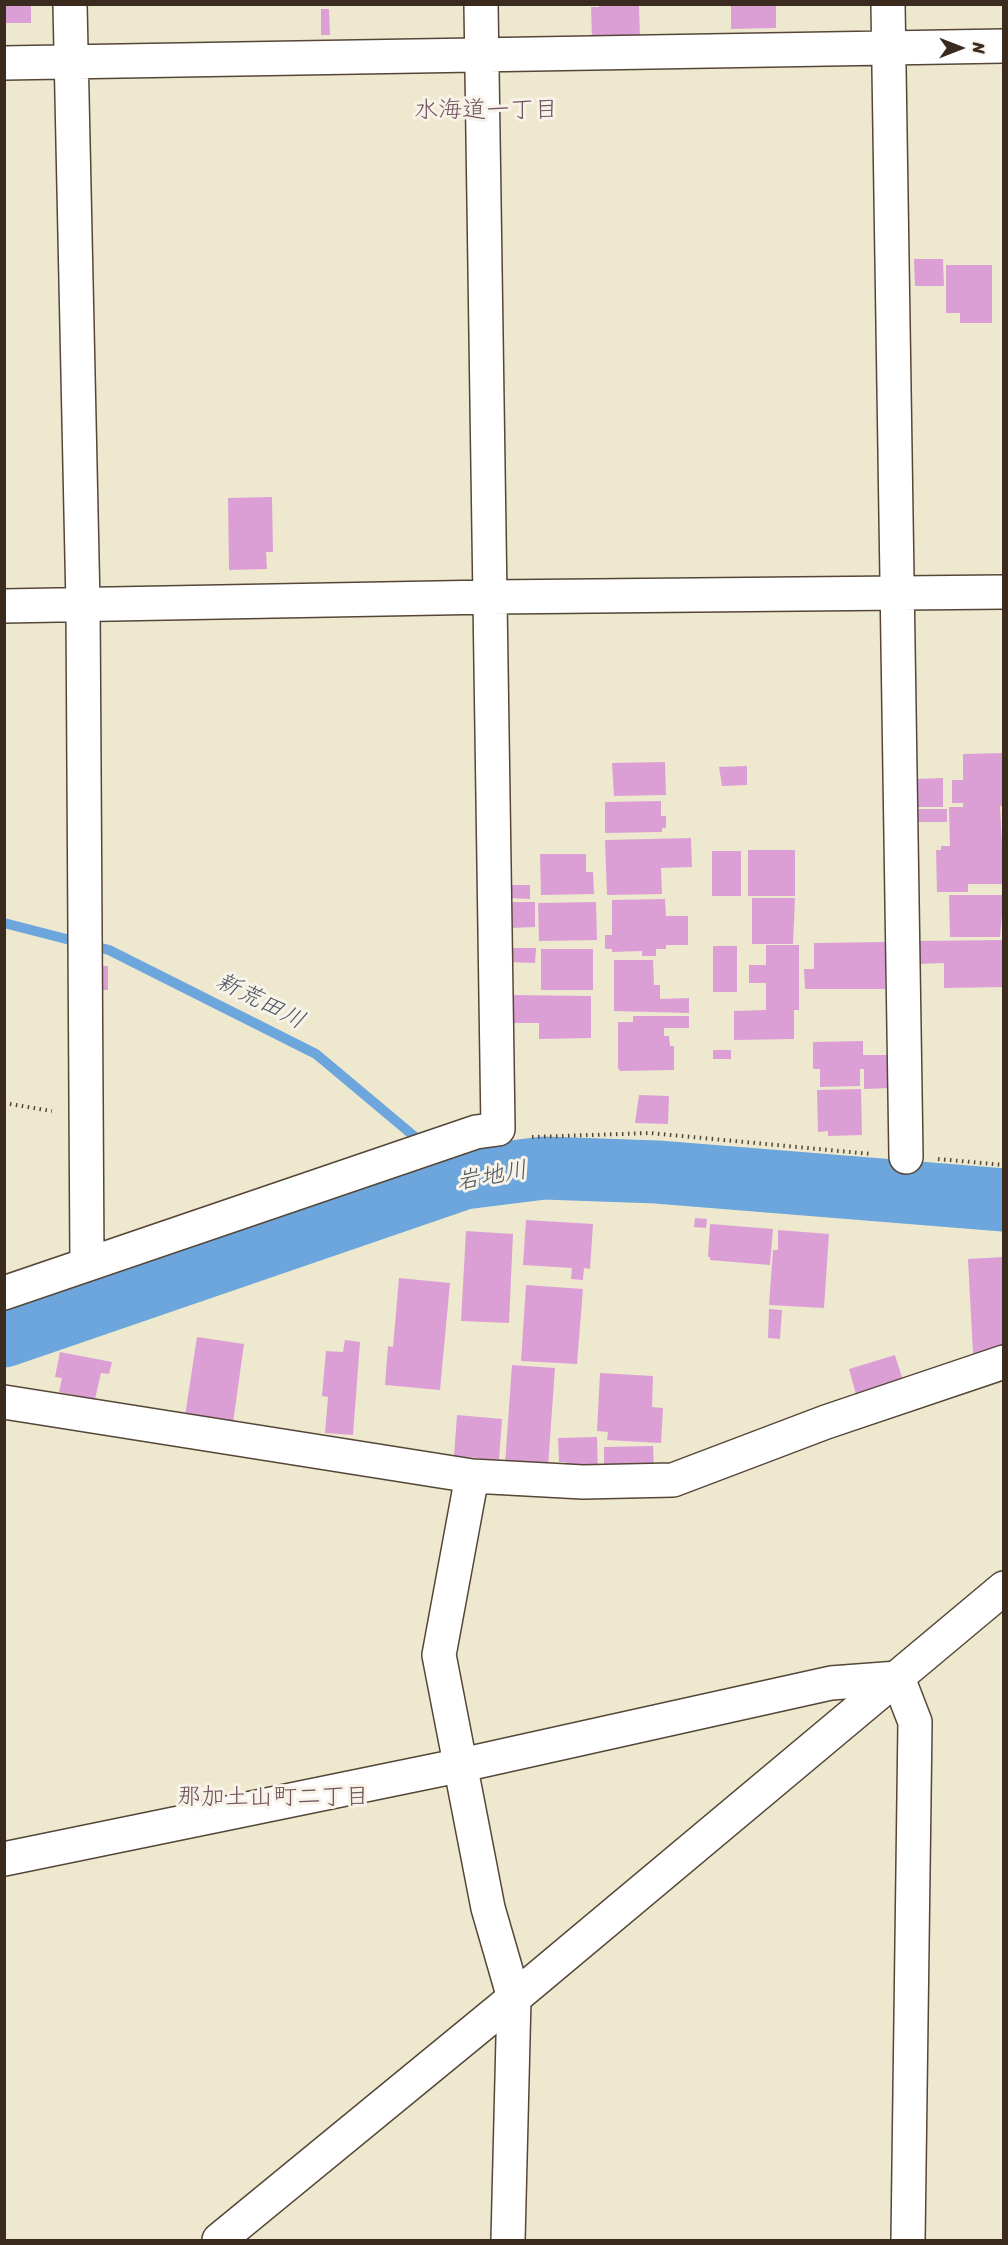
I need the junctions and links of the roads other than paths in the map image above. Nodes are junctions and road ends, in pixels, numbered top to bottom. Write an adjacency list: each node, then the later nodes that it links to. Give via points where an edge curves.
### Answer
1 (69, 4): 8 (street)
2 (481, 4): 6 (street)
3 (888, 4): 5 (street)
4 (1004, 46): 5 (street)
5 (889, 49): 6 (street); 10 (street)
6 (482, 56): 8 (street); 11 (street)
7 (4, 63): 8 (street)
8 (70, 63): 12 (street)
9 (1004, 592): 10 (street)
10 (898, 594): 11 (street); 14 (street)
11 (491, 597): 12 (street); 15 (street, via 498,1128 476,1132)
12 (83, 604): 13 (street); 15 (street)
13 (4, 606)
14 (906, 1157)
15 (87, 1263): 16 (street)
16 (4, 1293)
17 (1004, 1362): 19 (street, via 826,1422 673,1480 583,1482)
18 (4, 1402): 19 (street)
19 (472, 1476): 22 (street, via 439,1655)
20 (1004, 1588): 21 (street)
21 (898, 1678): 22 (street, via 831,1683); 24 (street); 27 (street, via 915,1722)
22 (462, 1765): 23 (street); 24 (street, via 488,1908)
23 (4, 1859)
24 (514, 1998): 25 (street); 26 (street)
25 (219, 2241)
26 (508, 2241)
27 (908, 2241)

